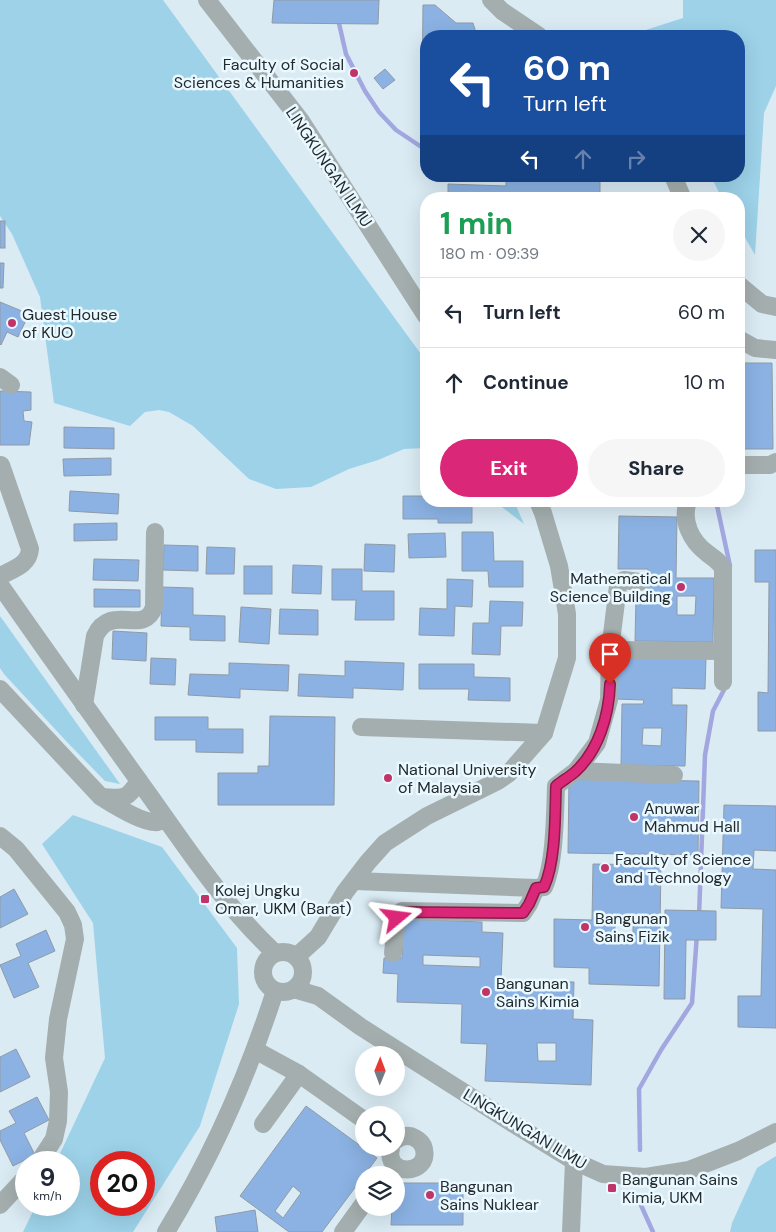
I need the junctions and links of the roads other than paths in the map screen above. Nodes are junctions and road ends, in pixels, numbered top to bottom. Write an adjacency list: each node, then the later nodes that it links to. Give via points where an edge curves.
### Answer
1 (206, 0): 5 (street, LINGKUNGAN ILMU, via 301,121)
2 (491, 0): 3 (street)
3 (530, 30)
4 (745, 290): 6 (street, via 762,304)
5 (420, 307)
6 (776, 307)
7 (745, 342): 8 (street, via 755,348)
8 (776, 350)
9 (776, 462): 11 (street)
10 (1, 465): 15 (street, via 30,555 25,563)
11 (745, 465)
12 (540, 507): 24 (street, via 559,566 567,614 567,658)
13 (686, 507): 19 (street, via 692,539 723,569)
14 (155, 532): 22 (street, via 152,615 145,620 107,621 99,628)
15 (0, 576)
16 (640, 582): 18 (street, via 620,582)
17 (0, 585): 22 (street)
18 (610, 650): 19 (street); 25 (street, via 609,700 597,744)
19 (723, 651): 20 (street)
20 (724, 682)
21 (0, 689): 28 (street)
22 (84, 705): 27 (street)
23 (361, 727): 24 (street)
24 (544, 733): 31 (street, via 503,778 427,816 385,843)
25 (576, 771): 26 (street); 32 (street, via 556,786 547,881 544,887)
26 (674, 775)
27 (138, 781): 28 (street, via 129,796); 29 (street)
28 (101, 797): 29 (street, via 149,821 156,823)
29 (165, 818): 33 (street, via 215,886)
30 (0, 836): 44 (street, via 16,849 67,912 73,925 75,939 58,1019 54,1058 59,1092 58,1120 54,1139)
31 (355, 881): 32 (street); 35 (street, via 318,937)
32 (536, 888): 34 (street, via 523,913 398,913)
33 (275, 953): 35 (street, via 286,952); 37 (street, via 265,962 262,976 269,988)
34 (393, 953)
35 (296, 957): 36 (street, via 303,974)
36 (294, 989): 37 (street, via 282,993); 46 (street, LINGKUNGAN ILMU, via 318,996 361,1027)
37 (275, 991): 38 (street)
38 (255, 1050): 39 (street); 50 (street, via 232,1106)
39 (299, 1074): 40 (street); 41 (street)
40 (355, 1114)
41 (264, 1124)
42 (776, 1132): 46 (street, LINGKUNGAN ILMU, via 689,1170 646,1177 603,1174)
43 (405, 1136): 45 (street, via 415,1138 423,1146 424,1157 418,1166 408,1170)
44 (46, 1151)
45 (390, 1162)
46 (574, 1162): 52 (street)
47 (15, 1189): 48 (street)
48 (0, 1205)
49 (355, 1215): 51 (street)
50 (166, 1232)
51 (343, 1232)
52 (571, 1232)

